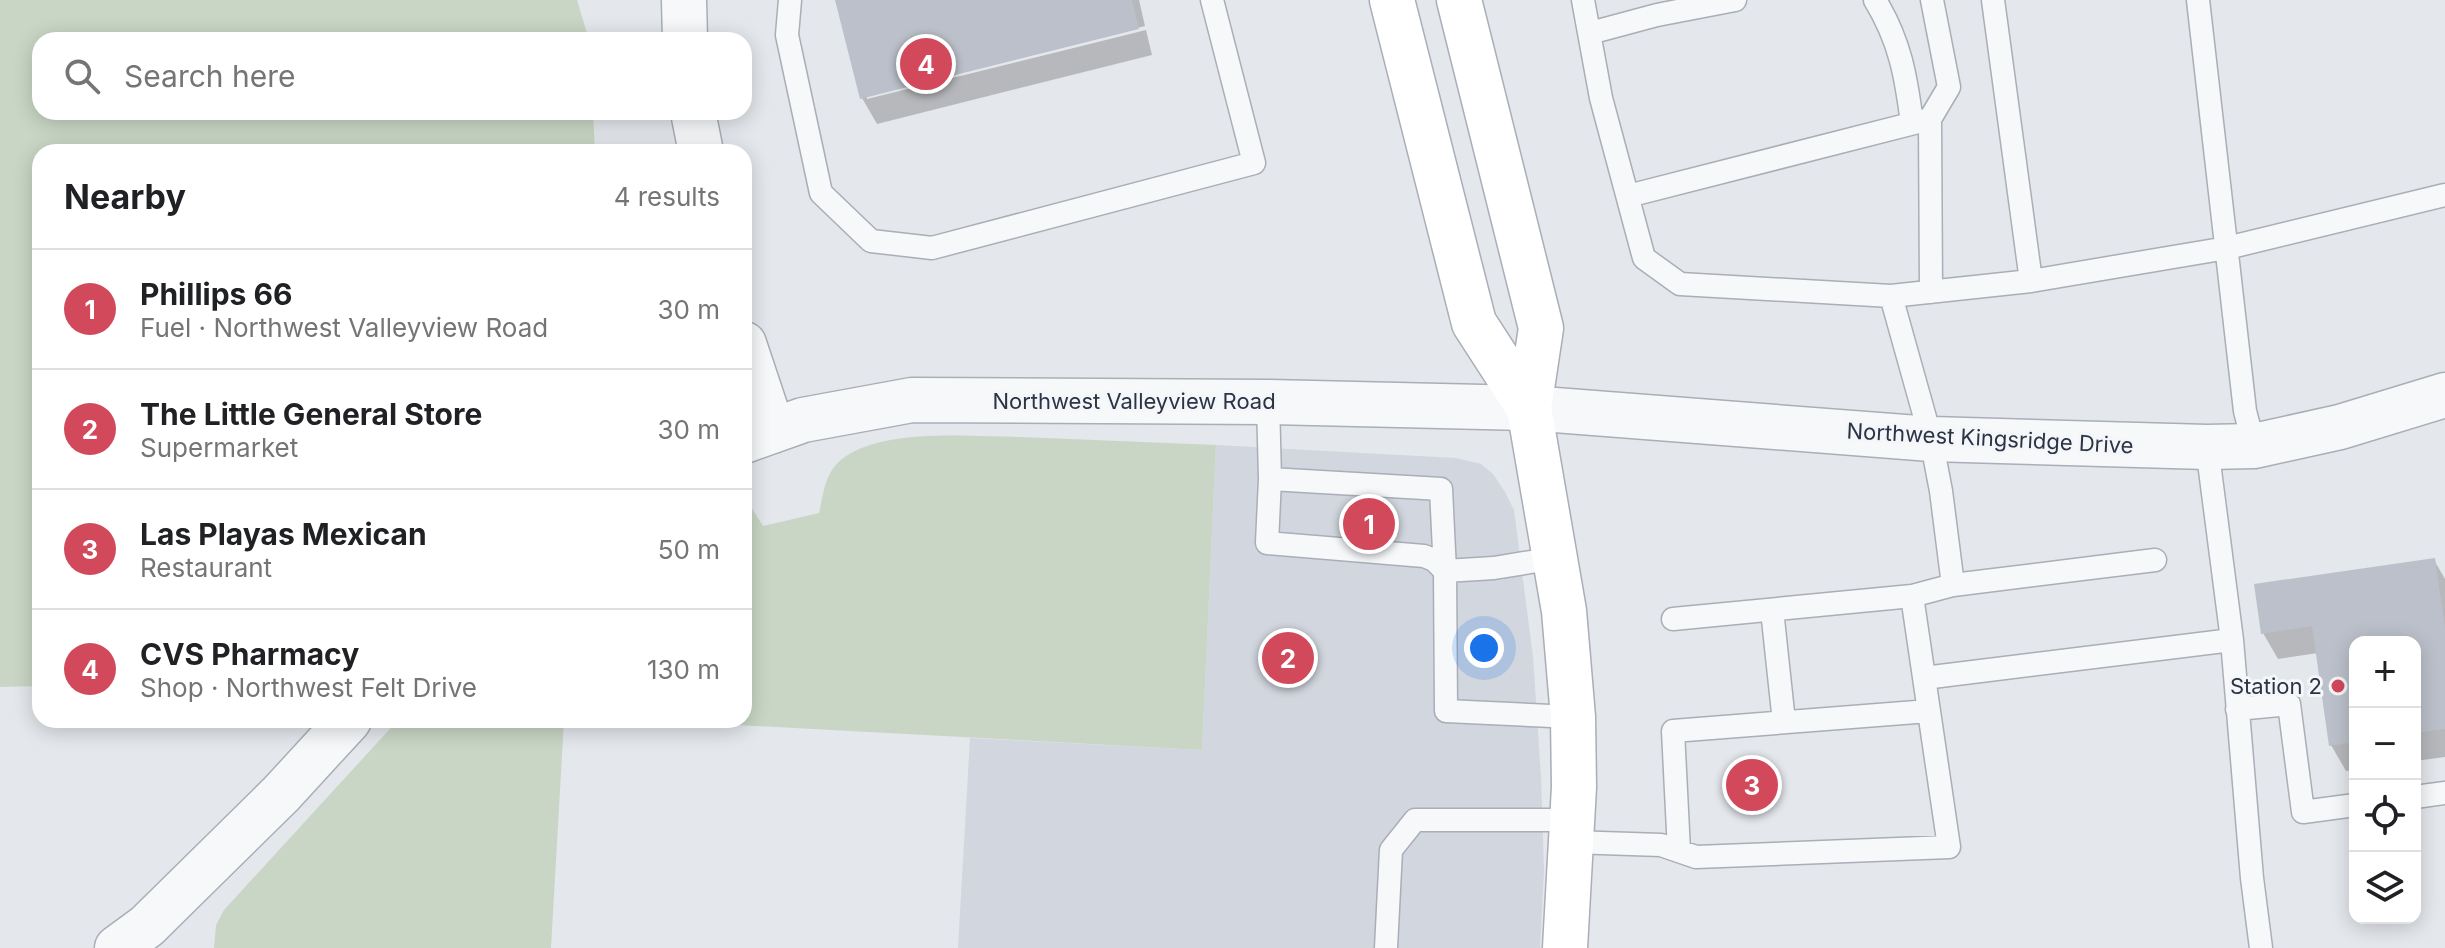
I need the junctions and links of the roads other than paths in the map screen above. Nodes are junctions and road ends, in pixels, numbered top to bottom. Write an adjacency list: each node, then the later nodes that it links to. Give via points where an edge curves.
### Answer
1 (684, 0): 12 (street)
2 (790, 0): 3 (lane, via 787,35 821,193 871,241 932,248 1254,163)
3 (1212, 0)
4 (1392, 0): 26 (main road, via 1474,323)
5 (1459, 0): 26 (main road, via 1541,328)
6 (1583, 0): 13 (lane)
7 (1735, 0): 13 (lane)
8 (1875, 0): 15 (lane, via 1888,22)
9 (1932, 0): 15 (lane, via 1949,87)
10 (1993, 0): 20 (lane)
11 (2198, 0): 19 (lane)
12 (685, 32)
13 (1590, 33): 18 (lane, via 1601,98)
14 (695, 120): 16 (street)
15 (1921, 121): 18 (lane); 21 (lane)
16 (699, 144)
17 (2445, 195): 19 (lane)
18 (1628, 196): 22 (lane, via 1644,258 1680,284)
19 (2227, 248): 20 (lane); 29 (lane, via 2245,411)
20 (2031, 281): 21 (lane)
21 (1931, 292): 22 (lane)
22 (1891, 296): 28 (lane)
23 (752, 397): 27 (street)
24 (2444, 397): 29 (street, Northwest Kingsridge Drive)
25 (1268, 402): 26 (street, Northwest Valleyview Road); 27 (street, Northwest Valleyview Road, via 912,400 803,420); 31 (lane)
26 (1529, 408): 28 (street, Northwest Kingsridge Drive); 32 (main road)
27 (758, 436)
28 (1931, 439): 30 (street, Northwest Kingsridge Drive); 35 (lane)
29 (2254, 446): 30 (street, Northwest Kingsridge Drive)
30 (2207, 447): 39 (lane)
31 (1270, 479): 34 (lane, via 1267,543 1424,556); 34 (lane, via 1441,489)
32 (1555, 558): 34 (lane); 43 (main road)
33 (2155, 560): 35 (lane)
34 (1445, 571): 43 (lane, via 1446,711)
35 (1953, 585): 36 (lane)
36 (1912, 596): 37 (lane); 40 (lane)
37 (1772, 610): 38 (lane); 44 (lane)
38 (1673, 619)
39 (2232, 640): 40 (lane); 41 (lane)
40 (1924, 678): 42 (lane)
41 (2237, 709): 48 (lane, via 2289,704 2303,812); 54 (lane)
42 (1929, 711): 44 (lane); 50 (lane, via 1949,847 1696,857)
43 (1573, 717): 49 (main road)
44 (1784, 722): 50 (lane, via 1673,731)
45 (342, 728): 51 (street)
46 (2445, 793): 47 (lane)
47 (2421, 796)
48 (2349, 806)
49 (1571, 831): 50 (lane); 52 (lane, via 1415,820 1391,850); 53 (main road)
50 (1679, 851)
51 (143, 941)
52 (1386, 948)
53 (1565, 948)
54 (2261, 948)

